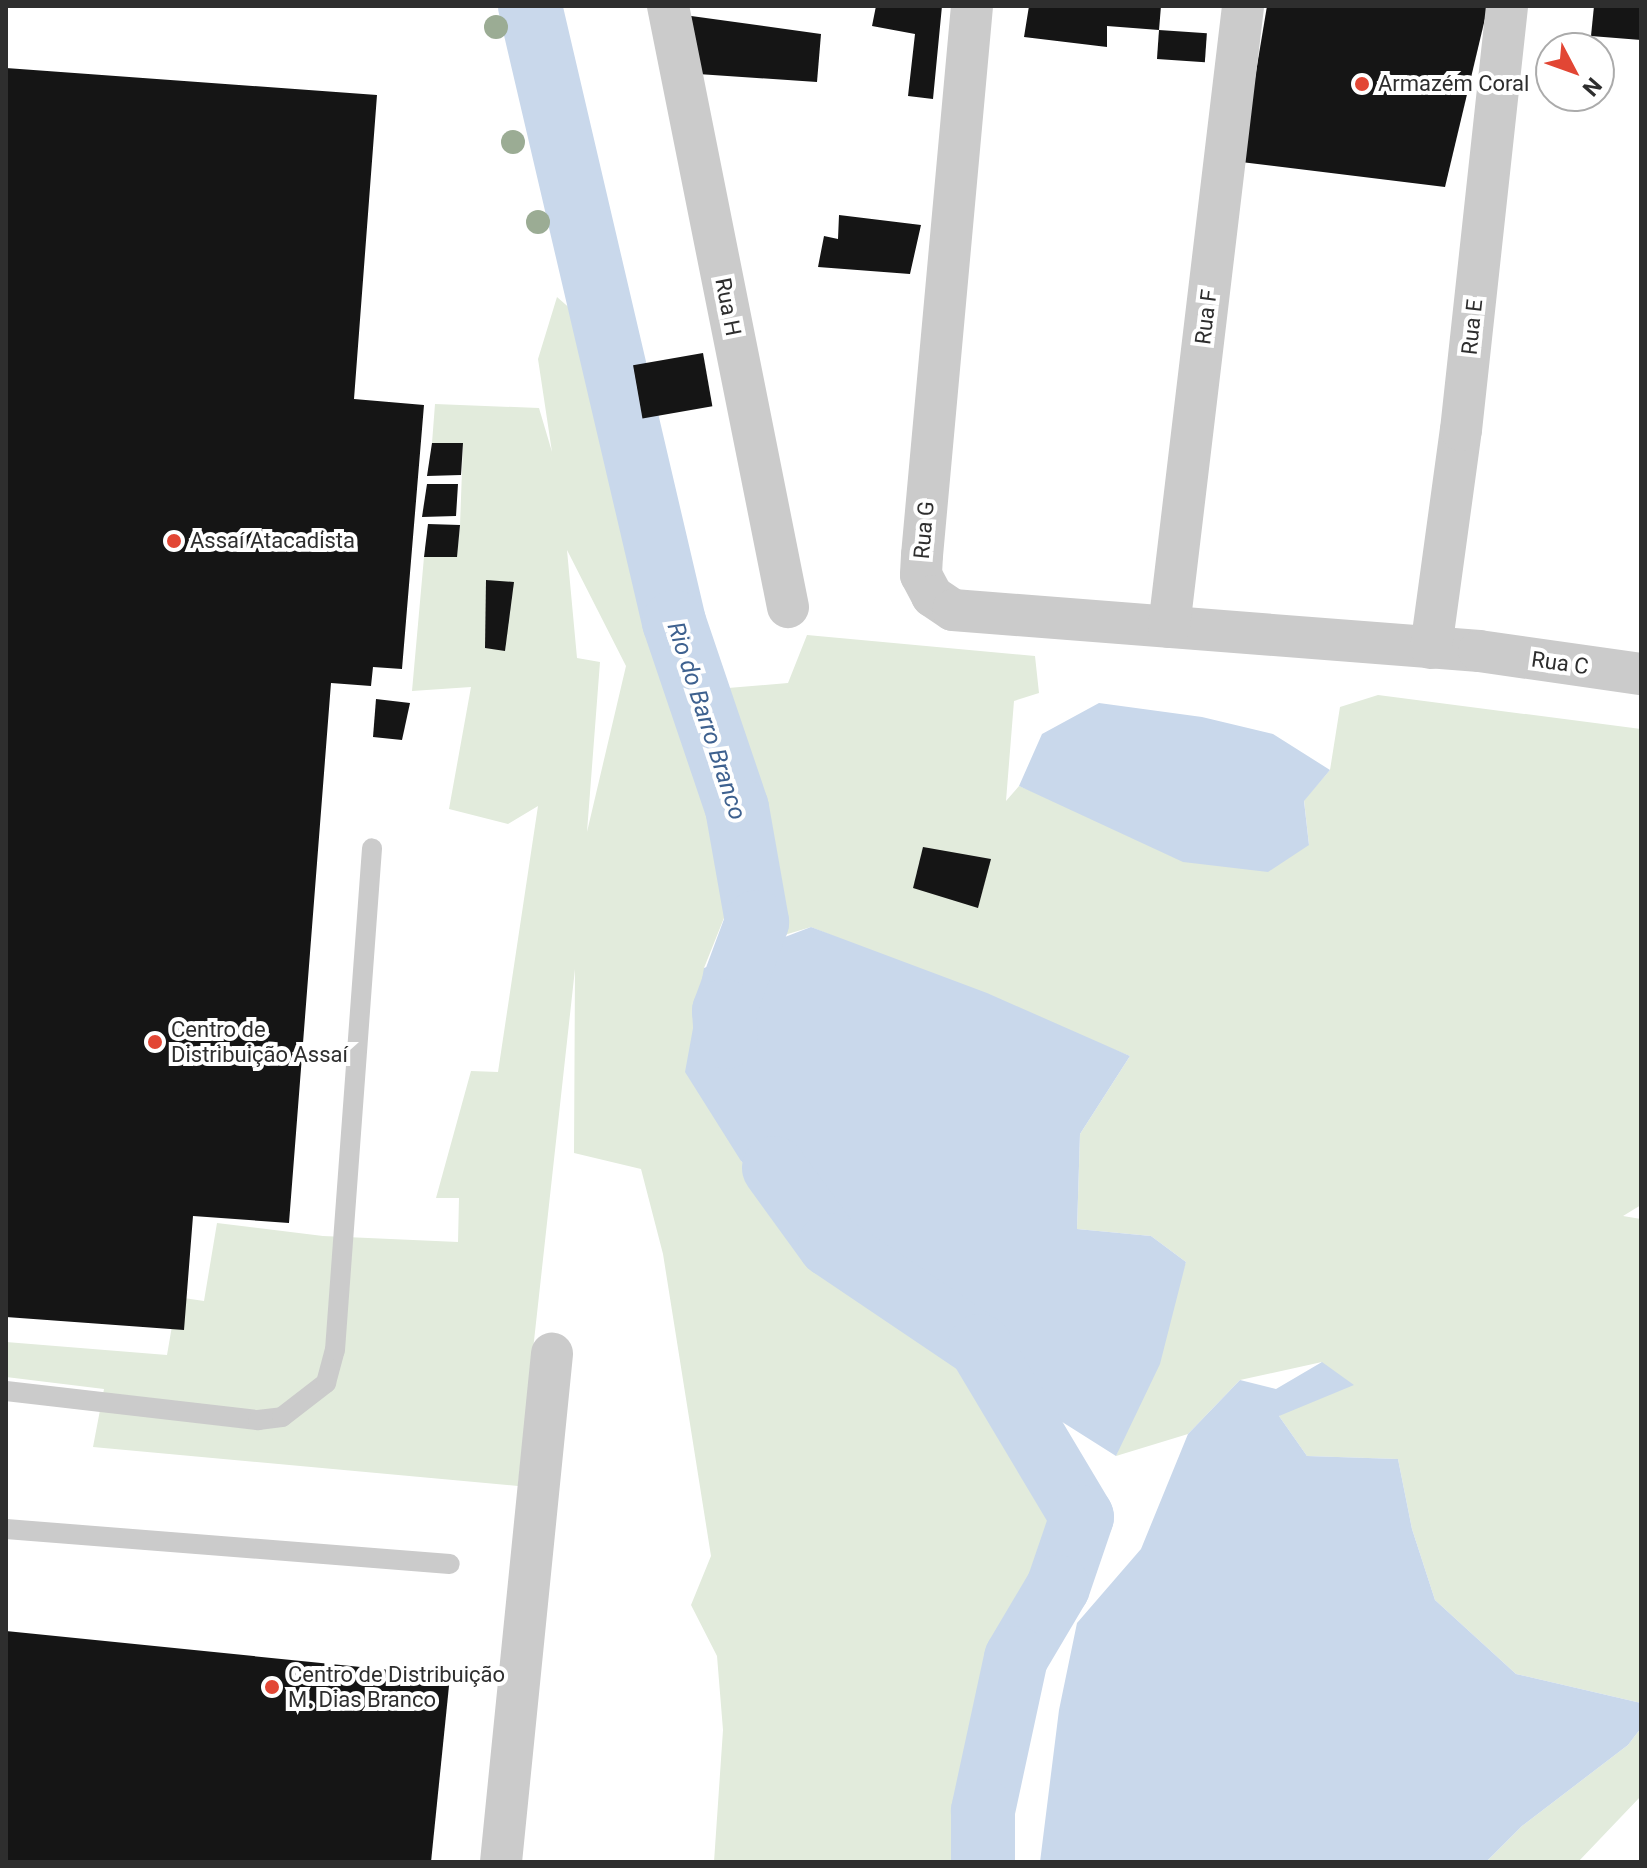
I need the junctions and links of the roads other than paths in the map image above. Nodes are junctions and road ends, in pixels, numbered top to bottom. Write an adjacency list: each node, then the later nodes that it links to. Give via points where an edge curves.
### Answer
1 (668, 6): 5 (street, Rua H)
2 (972, 6): 6 (street, Rua G, via 921,575 932,596 953,610)
3 (1243, 6): 6 (street, Rua F)
4 (1507, 6): 7 (street, Rua E, via 1461,430)
5 (788, 607)
6 (1169, 627): 7 (street, Rua G)
7 (1431, 648): 8 (street, Rua G)
8 (1479, 651): 9 (street, Rua C)
9 (1641, 674)
10 (372, 848): 12 (lane, via 335,1350 326,1383 282,1417 258,1420)
11 (552, 1354): 15 (street)
12 (6, 1391)
13 (6, 1529): 14 (lane)
14 (450, 1564)
15 (501, 1862)

